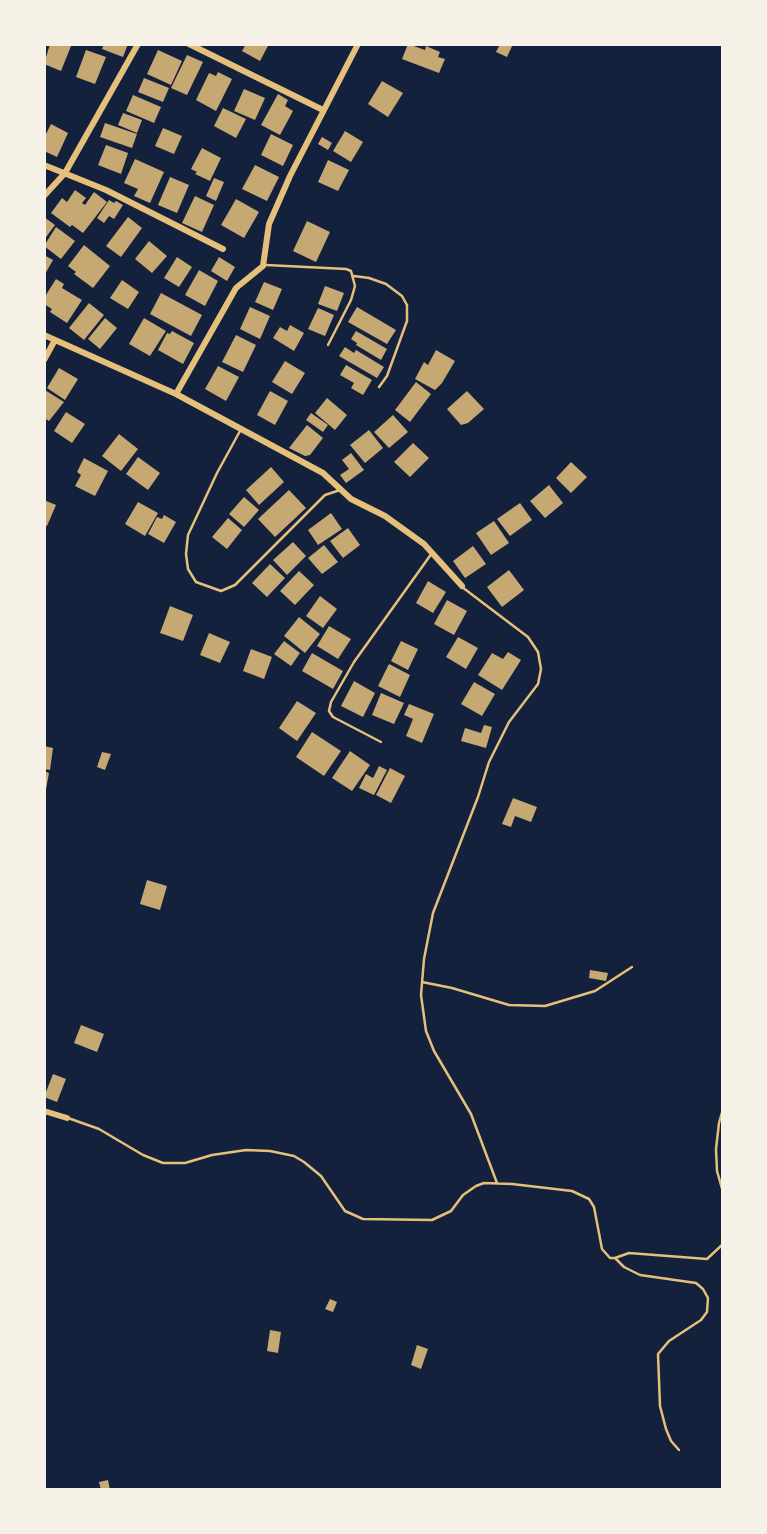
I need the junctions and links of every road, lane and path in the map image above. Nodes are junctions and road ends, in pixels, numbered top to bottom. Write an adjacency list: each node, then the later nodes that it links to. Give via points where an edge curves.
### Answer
1 (138, 44): 6 (street)
2 (189, 44): 4 (street)
3 (358, 44): 4 (street)
4 (323, 110): 9 (street, via 269,224)
5 (44, 164): 6 (street)
6 (65, 173): 7 (street); 8 (street)
7 (44, 196)
8 (223, 249)
9 (263, 265): 10 (lane, via 346,269); 16 (street, via 236,288)
10 (354, 276): 13 (lane, via 351,300); 15 (lane, via 386,284 407,305 407,321)
11 (44, 335): 12 (street)
12 (55, 341): 14 (street); 16 (street)
13 (328, 345)
14 (44, 360)
15 (379, 387)
16 (176, 394): 17 (street)
17 (241, 429): 18 (street, via 323,473); 18 (lane, via 188,535 188,569 196,582 221,591 235,585 325,495)
18 (340, 490): 19 (street, via 398,524)
19 (432, 553): 20 (street); 21 (lane, via 331,702 333,717)
20 (462, 586): 23 (lane, via 528,637 540,661 538,684 500,737 433,913)
21 (381, 742)
22 (632, 967): 23 (lane, via 595,991 545,1006 509,1005)
23 (422, 982): 27 (lane, via 426,1031 471,1114)
24 (723, 1109): 28 (lane, via 716,1149)
25 (44, 1111): 26 (street)
26 (67, 1118): 27 (lane, via 99,1129 152,1160 174,1164 246,1150 294,1156 321,1176 345,1211 363,1219 432,1220 451,1211 476,1186)
27 (497, 1184): 30 (lane, via 582,1194 594,1207 602,1249)
28 (723, 1192)
29 (723, 1244): 30 (lane, via 707,1259 629,1253)
30 (615, 1258): 31 (lane, via 640,1275 696,1283 708,1298 701,1320 669,1340 658,1354 660,1406 666,1429)
31 (679, 1450)

